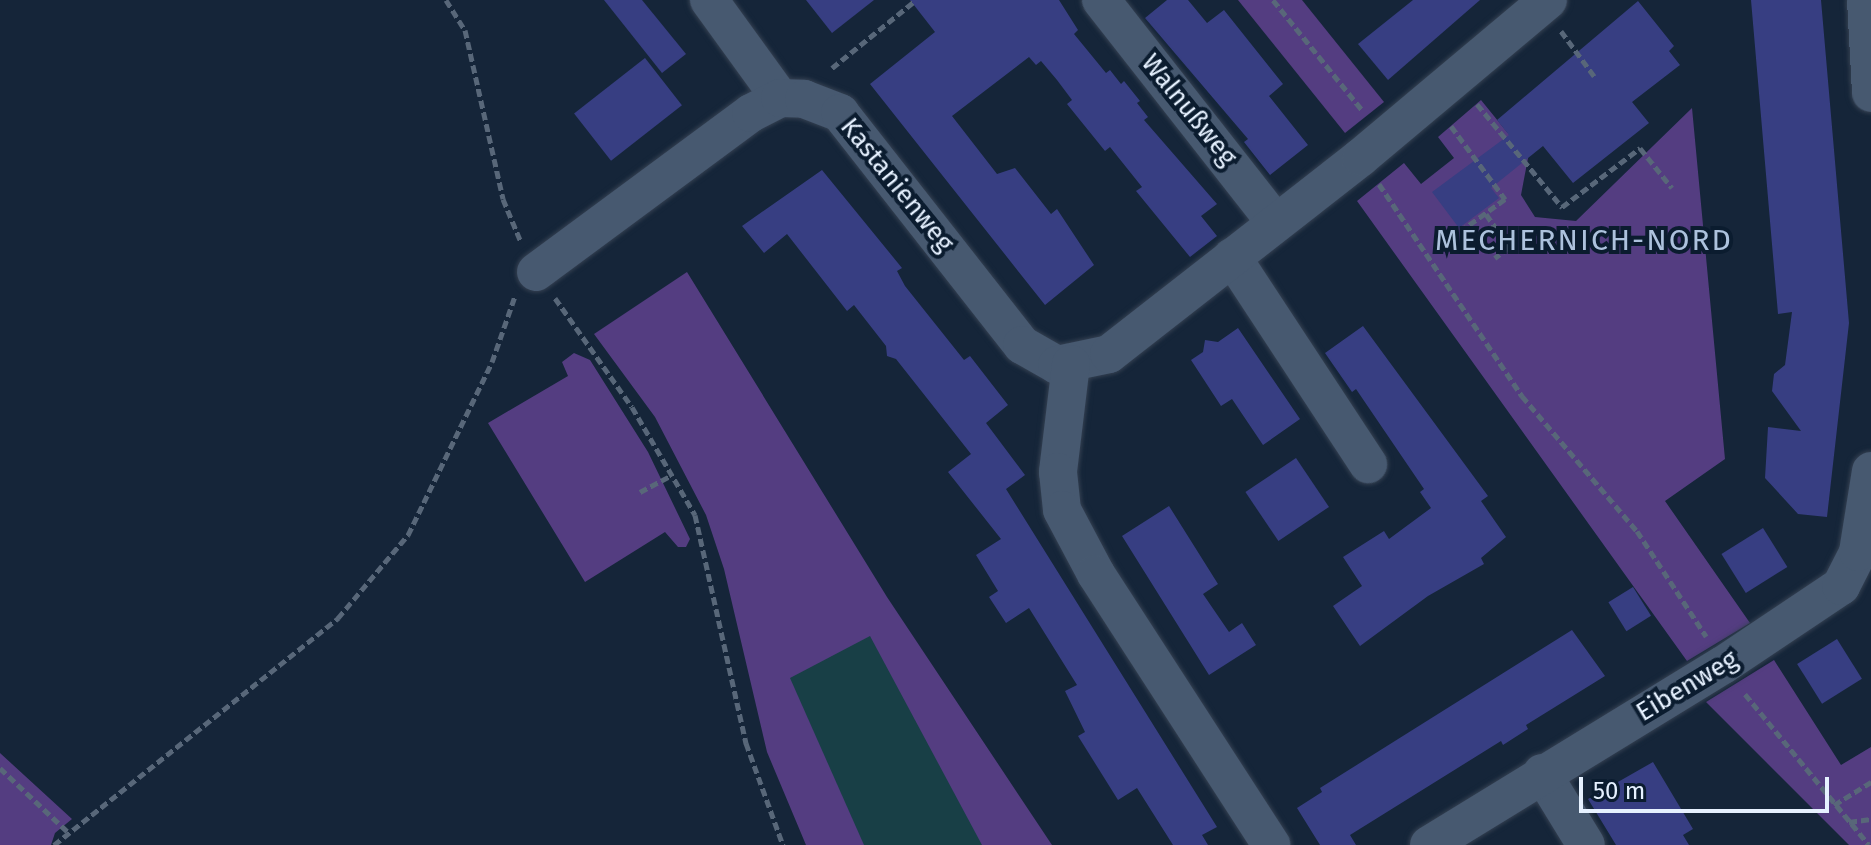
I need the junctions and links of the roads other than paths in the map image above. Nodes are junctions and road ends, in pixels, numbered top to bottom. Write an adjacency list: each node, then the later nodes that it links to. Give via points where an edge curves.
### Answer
1 (709, 0): 6 (street)
2 (1101, 0): 7 (street, Walnußweg)
3 (1866, 0): 5 (street)
4 (1533, 5): 7 (street, via 1371,148)
5 (1871, 93)
6 (780, 98): 9 (street); 10 (street, Kastanienweg, via 804,99 840,113 1022,345 1057,365)
7 (1274, 221): 8 (street)
8 (1232, 257): 10 (street, via 1109,354); 11 (street)
9 (532, 264)
10 (1071, 364): 15 (street, via 1058,472 1062,510 1096,574)
11 (1368, 464)
12 (1871, 471): 13 (street, Eibenweg)
13 (1864, 553): 14 (street, Eibenweg, via 1841,586 1723,665)
14 (1542, 773): 16 (street, Eibenweg); 17 (street)
15 (1271, 845)
16 (1429, 845)
17 (1586, 845)

